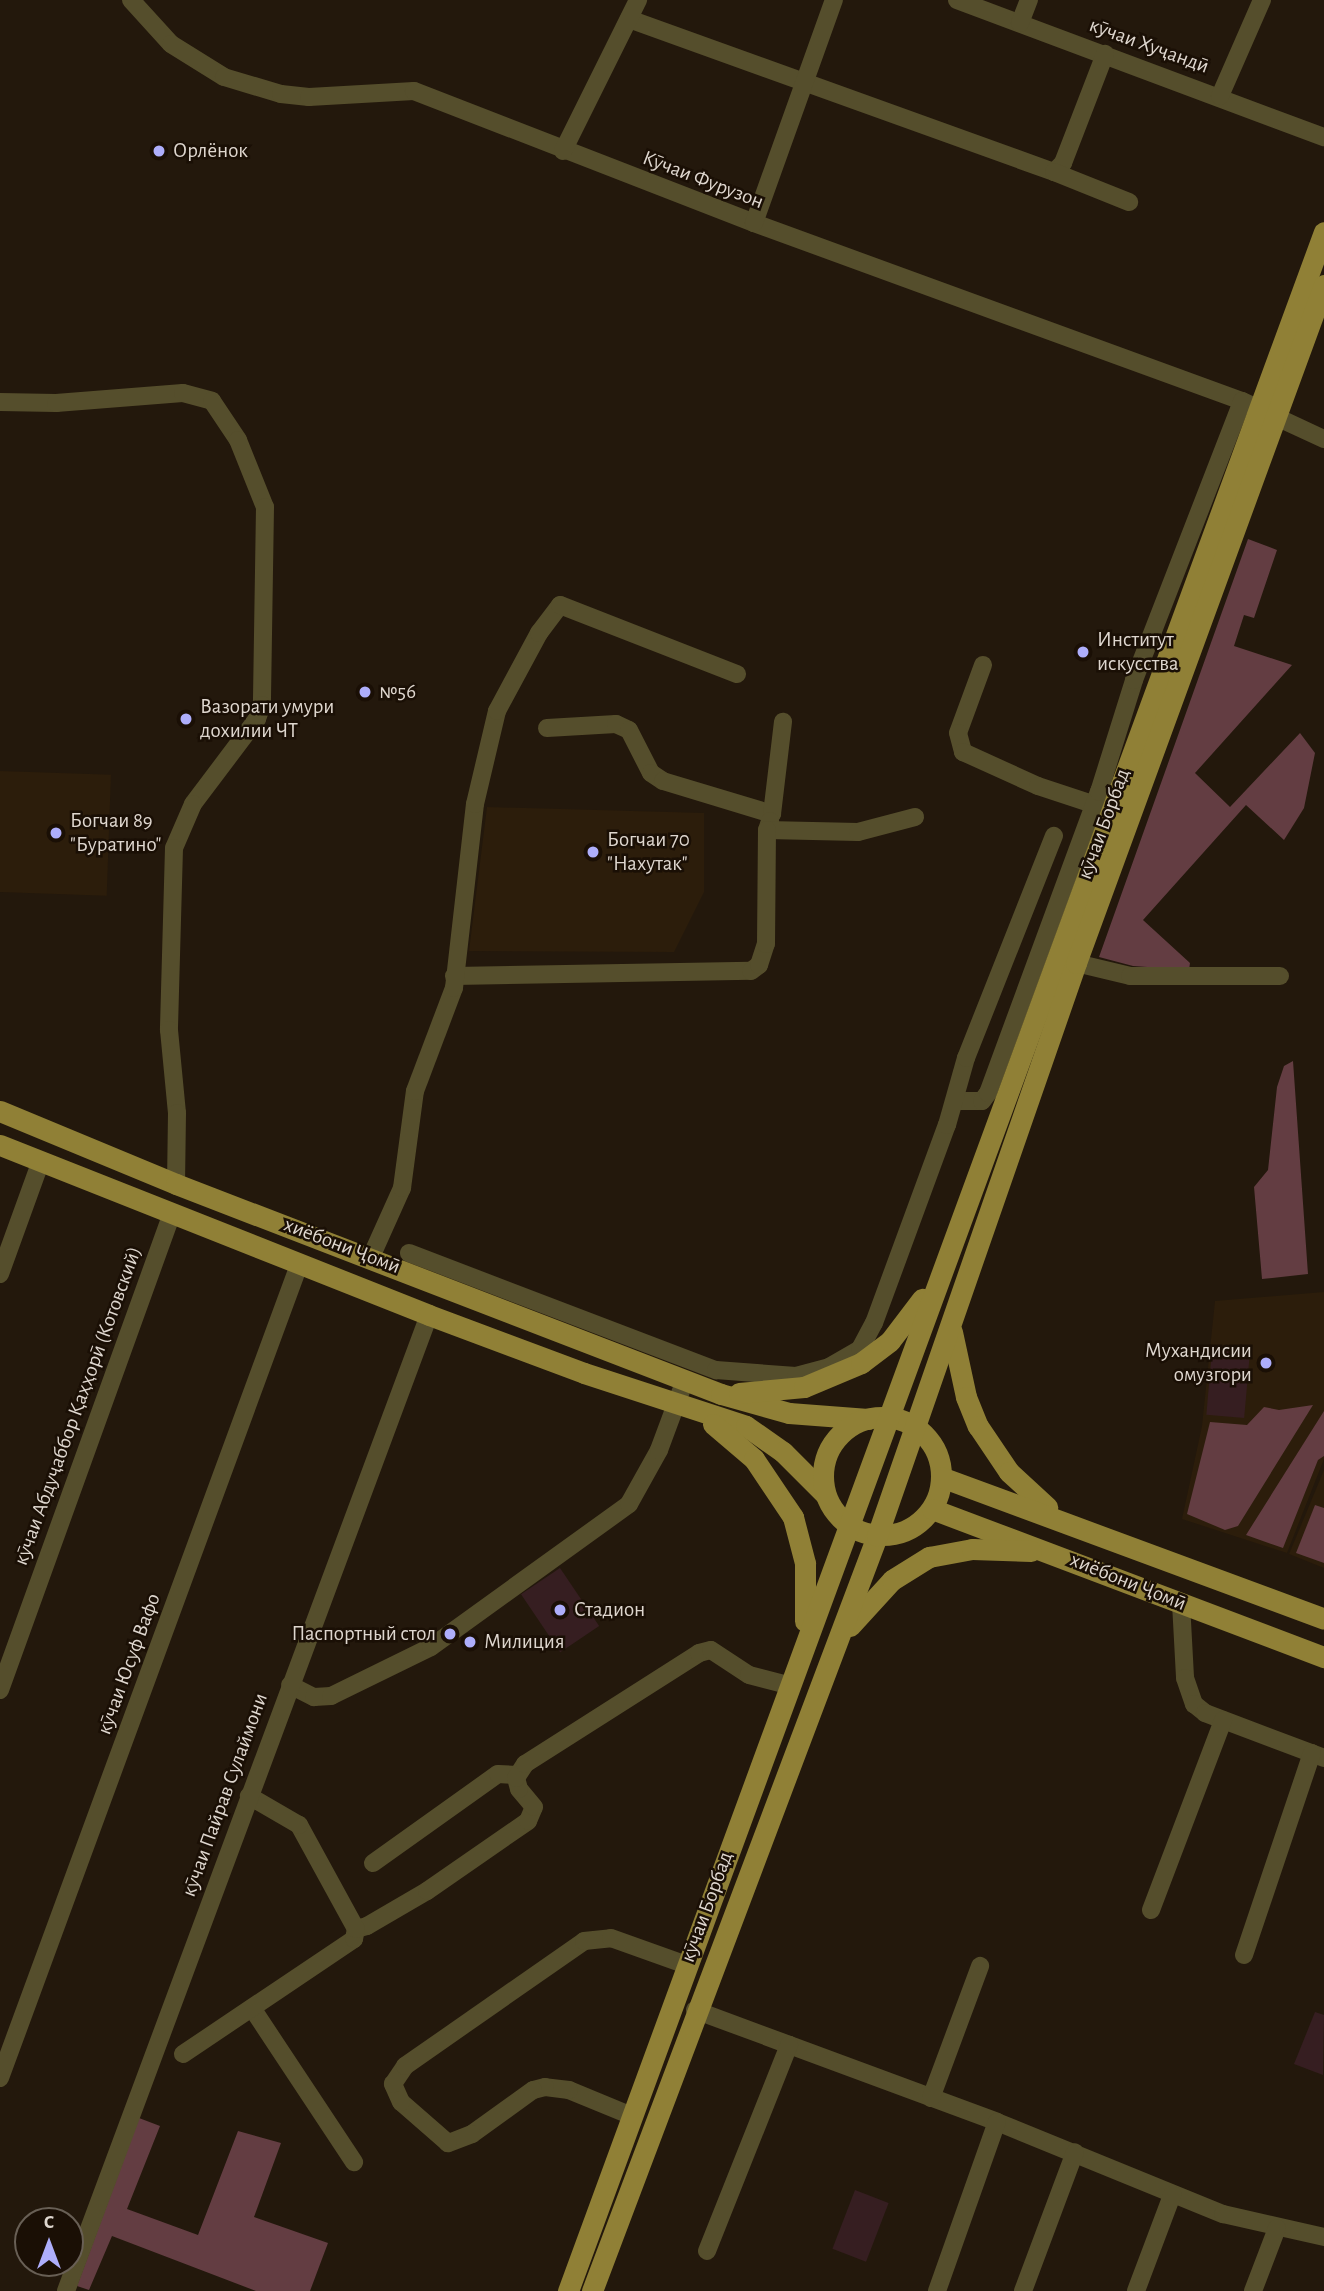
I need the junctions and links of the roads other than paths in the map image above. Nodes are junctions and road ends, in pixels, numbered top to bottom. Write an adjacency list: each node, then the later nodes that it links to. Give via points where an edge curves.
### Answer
1 (131, 0): 14 (street, Кӯчаи Фурузон, via 171,44 224,77 309,97 414,91)
2 (638, 0): 8 (street)
3 (834, 0): 11 (street)
4 (957, 0): 7 (street, кӯчаи Хуҷандӣ)
5 (1029, 0): 9 (street)
6 (1262, 0): 12 (street)
7 (978, 4): 9 (street, кӯчаи Хуҷандӣ)
8 (629, 19): 11 (street); 14 (street)
9 (1020, 23): 10 (street, кӯчаи Хуҷандӣ)
10 (1105, 54): 12 (street, кӯчаи Хуҷандӣ); 15 (street, via 1063,163)
11 (803, 82): 15 (street); 17 (street)
12 (1220, 96): 13 (street, кӯчаи Хуҷандӣ)
13 (1324, 137)
14 (563, 151): 17 (street, Кӯчаи Фурузон)
15 (1054, 172): 16 (street)
16 (1129, 202)
17 (754, 223): 21 (street, Кӯчаи Фурузон)
18 (1324, 232): 21 (main road, кӯчаи Борбад)
19 (1324, 285): 21 (main road, кӯчаи Борбад)
20 (0, 401): 39 (street, via 56,403 183,393 212,401 238,440 265,507 262,705 257,719 193,804 174,848 169,1030 177,1113)
21 (1258, 409): 22 (street, Кӯчаи Фурузон); 27 (main road, кӯчаи Борбад); 31 (main road, кӯчаи Борбад)
22 (1324, 439)
23 (982, 665): 27 (street, via 958,733 964,752 1038,786)
24 (737, 674): 32 (street, via 560,605 554,611 497,711 475,804)
25 (783, 722): 29 (street)
26 (547, 728): 29 (street, via 616,724 629,730 651,773 663,781)
27 (1102, 807): 34 (street, via 988,1093 982,1101); 45 (main road, кӯчаи Борбад)
28 (915, 817): 29 (street, via 858,832)
29 (770, 822): 32 (street, via 766,944 759,965 751,971)
30 (1054, 836): 34 (street, via 966,1058)
31 (1076, 963): 33 (street, via 1130,976); 47 (main road, кӯчаи Борбад)
32 (454, 976): 42 (street, via 454,988 415,1091 402,1188)
33 (1280, 976)
34 (956, 1101): 49 (street)
35 (0, 1111): 36 (main road, хиёбони Ҷомӣ)
36 (23, 1120): 37 (main road); 39 (main road, хиёбони Ҷомӣ)
37 (5, 1147): 38 (main road, хиёбони Ҷомӣ)
38 (41, 1161): 40 (main road, хиёбони Ҷомӣ); 44 (street)
39 (176, 1184): 42 (main road, хиёбони Ҷомӣ)
40 (171, 1216): 43 (main road, хиёбони Ҷомӣ); 70 (street, кӯчаи Абдуҷаббор Қаҳҳорӣ (Котовский))
41 (410, 1253): 48 (street)
42 (371, 1257): 48 (main road, хиёбони Ҷомӣ)
43 (299, 1265): 46 (main road, хиёбони Ҷомӣ); 85 (street, кӯчаи Юсуф Вафо)
44 (0, 1274)
45 (936, 1281): 49 (main road); 54 (main road, кӯчаи Борбад)
46 (429, 1315): 53 (main road, хиёбони Ҷомӣ); 68 (street, кӯчаи Пайрав Сулаймони)
47 (952, 1329): 55 (main road, кӯчаи Борбад); 59 (main road, via 963,1384 978,1426 1009,1472)
48 (599, 1335): 50 (main road, хиёбони Ҷомӣ); 51 (street, via 716,1370)
49 (871, 1348): 51 (main road)
50 (685, 1380): 52 (main road, хиёбони Ҷомӣ); 53 (street)
51 (803, 1381): 52 (main road)
52 (721, 1394): 54 (main road, хиёбони Ҷомӣ, via 789,1413)
53 (685, 1407): 57 (main road, via 746,1426 783,1452); 65 (main road, via 736,1439 773,1482 793,1517 806,1563); 68 (street, via 629,1504 431,1647 331,1696 314,1697)
54 (877, 1418): 55 (main road); 57 (main road, via 835,1440 824,1466); 60 (main road, кӯчаи Борбад)
55 (914, 1427): 56 (main road, via 934,1449); 61 (main road, кӯчаи Борбад)
56 (942, 1476): 58 (main road); 59 (main road, хиёбони Ҷомӣ)
57 (825, 1493): 60 (main road)
58 (932, 1509): 61 (main road, via 906,1530); 62 (main road, хиёбони Ҷомӣ)
59 (1059, 1518): 64 (main road, хиёбони Ҷомӣ)
60 (846, 1524): 61 (main road); 65 (main road, кӯчаи Борбад)
61 (877, 1536): 66 (main road, кӯчаи Борбад)
62 (1050, 1551): 63 (main road, хиёбони Ҷомӣ); 66 (main road, via 972,1549 929,1557 867,1602)
63 (1181, 1603): 67 (main road, хиёбони Ҷомӣ); 71 (street, via 1189,1695 1205,1713)
64 (1324, 1619)
65 (803, 1648): 69 (main road, кӯчаи Борбад)
66 (833, 1651): 82 (main road, кӯчаи Борбад)
67 (1324, 1657)
68 (290, 1685): 74 (street, кӯчаи Пайрав Сулаймони)
69 (788, 1685): 73 (street, via 749,1675 705,1651 534,1758); 79 (main road, кӯчаи Борбад)
70 (0, 1690)
71 (1223, 1720): 72 (street); 76 (street)
72 (1318, 1756): 78 (street)
73 (516, 1775): 75 (street, via 498,1774); 77 (street, via 519,1789 534,1807 528,1821 427,1891)
74 (249, 1796): 77 (street, via 299,1825); 95 (street, кӯчаи Пайрав Сулаймони)
75 (373, 1863)
76 (1151, 1910)
77 (356, 1929): 81 (street, via 354,1939)
78 (1244, 1955)
79 (687, 1965): 87 (main road, кӯчаи Борбад); 87 (street, via 611,1938 584,1941 405,2066 393,2084 401,2102 449,2143 472,2134 533,2090 545,2087 569,2090)
80 (981, 1966): 86 (street)
81 (252, 2008): 84 (street); 90 (street)
82 (695, 2010): 83 (street); 97 (main road, кӯчаи Борбад)
83 (789, 2045): 86 (street); 94 (street)
84 (183, 2054)
85 (0, 2078)
86 (931, 2098): 88 (street)
87 (632, 2116): 96 (main road, кӯчаи Борбад)
88 (997, 2122): 89 (street); 98 (street)
89 (1075, 2152): 91 (street); 99 (street)
90 (354, 2162)
91 (1172, 2195): 92 (street); 100 (street)
92 (1277, 2228): 93 (street); 101 (street)
93 (1324, 2237)
94 (707, 2251)
95 (66, 2291)
96 (568, 2291)
97 (592, 2291)
98 (937, 2291)
99 (1023, 2291)
100 (1136, 2291)
101 (1253, 2291)

